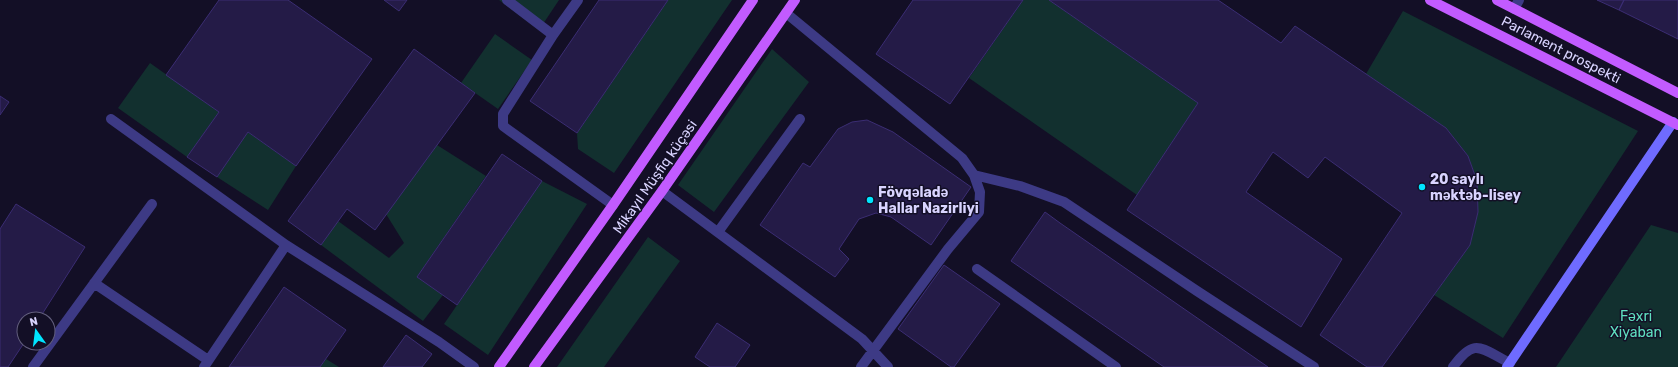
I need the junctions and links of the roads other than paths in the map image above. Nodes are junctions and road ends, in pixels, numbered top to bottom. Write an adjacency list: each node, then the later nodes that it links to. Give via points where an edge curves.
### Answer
1 (507, 0): 9 (lane)
2 (578, 0): 9 (lane)
3 (752, 0): 17 (main road, Mikayıl Müşfiq küçəsi)
4 (795, 0): 8 (main road, Mikayıl Müşfiq küçəsi)
5 (1430, 0): 13 (main road, Parlament prospekti)
6 (1497, 0): 7 (main road, Parlament prospekti)
7 (1517, 4): 10 (main road, Parlament prospekti)
8 (786, 13): 14 (lane, via 962,158); 15 (main road, Mikayıl Müşfiq küçəsi)
9 (553, 35): 17 (lane, via 503,114 503,126)
10 (1678, 93)
11 (800, 118): 18 (lane)
12 (111, 119): 19 (lane)
13 (1676, 123): 24 (street)
14 (974, 175): 22 (lane, via 980,192 979,212 948,249); 32 (lane, via 1020,186 1064,202)
15 (662, 191): 18 (lane); 28 (main road, Mikayıl Müşfiq küçəsi)
16 (152, 204): 21 (lane)
17 (613, 205): 27 (main road, Mikayıl Müşfiq küçəsi)
18 (718, 232): 22 (lane, via 862,339)
19 (286, 245): 23 (lane); 26 (lane)
20 (977, 269): 31 (lane)
21 (94, 283): 23 (lane); 25 (lane)
22 (874, 351): 29 (lane); 30 (lane)
23 (206, 364)
24 (1509, 365): 33 (lane, via 1476,347 1462,353)
25 (33, 367)
26 (474, 367)
27 (499, 367)
28 (534, 367)
29 (861, 367)
30 (888, 367)
31 (1116, 367)
32 (1314, 367)
33 (1453, 367)

